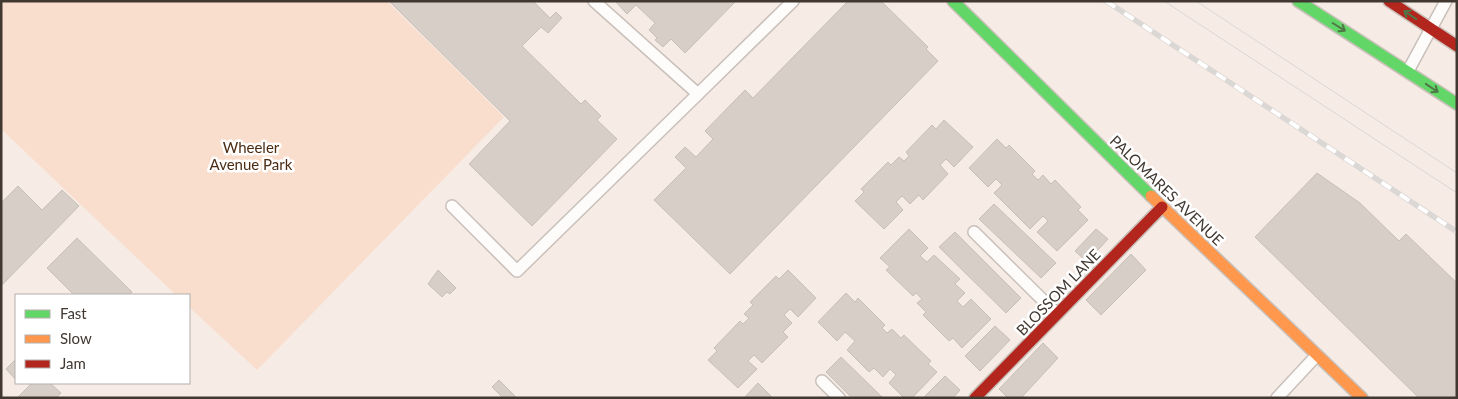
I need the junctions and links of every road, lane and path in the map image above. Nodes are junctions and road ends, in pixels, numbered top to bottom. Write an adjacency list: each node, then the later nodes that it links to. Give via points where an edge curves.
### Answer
1 (594, 1): 10 (lane)
2 (793, 1): 10 (lane)
3 (953, 1): 13 (street, PALOMARES AVENUE)
4 (1298, 1): 9 (street, one-way to 9)
5 (1389, 1): 7 (street, one-way to 5)
6 (1446, 1): 7 (lane)
7 (1432, 30): 8 (street); 9 (lane)
8 (1457, 46)
9 (1408, 71): 11 (street, one-way to 11)
10 (698, 94): 12 (lane, via 517,272)
11 (1457, 104)
12 (452, 206)
13 (1162, 207): 15 (street, BLOSSOM LANE); 16 (street, PALOMARES AVENUE)
14 (974, 232): 15 (lane)
15 (1057, 314): 19 (street, BLOSSOM LANE)
16 (1317, 355): 20 (lane); 21 (street, PALOMARES AVENUE)
17 (822, 381): 18 (lane)
18 (839, 398)
19 (975, 398)
20 (1277, 398)
21 (1362, 398)

